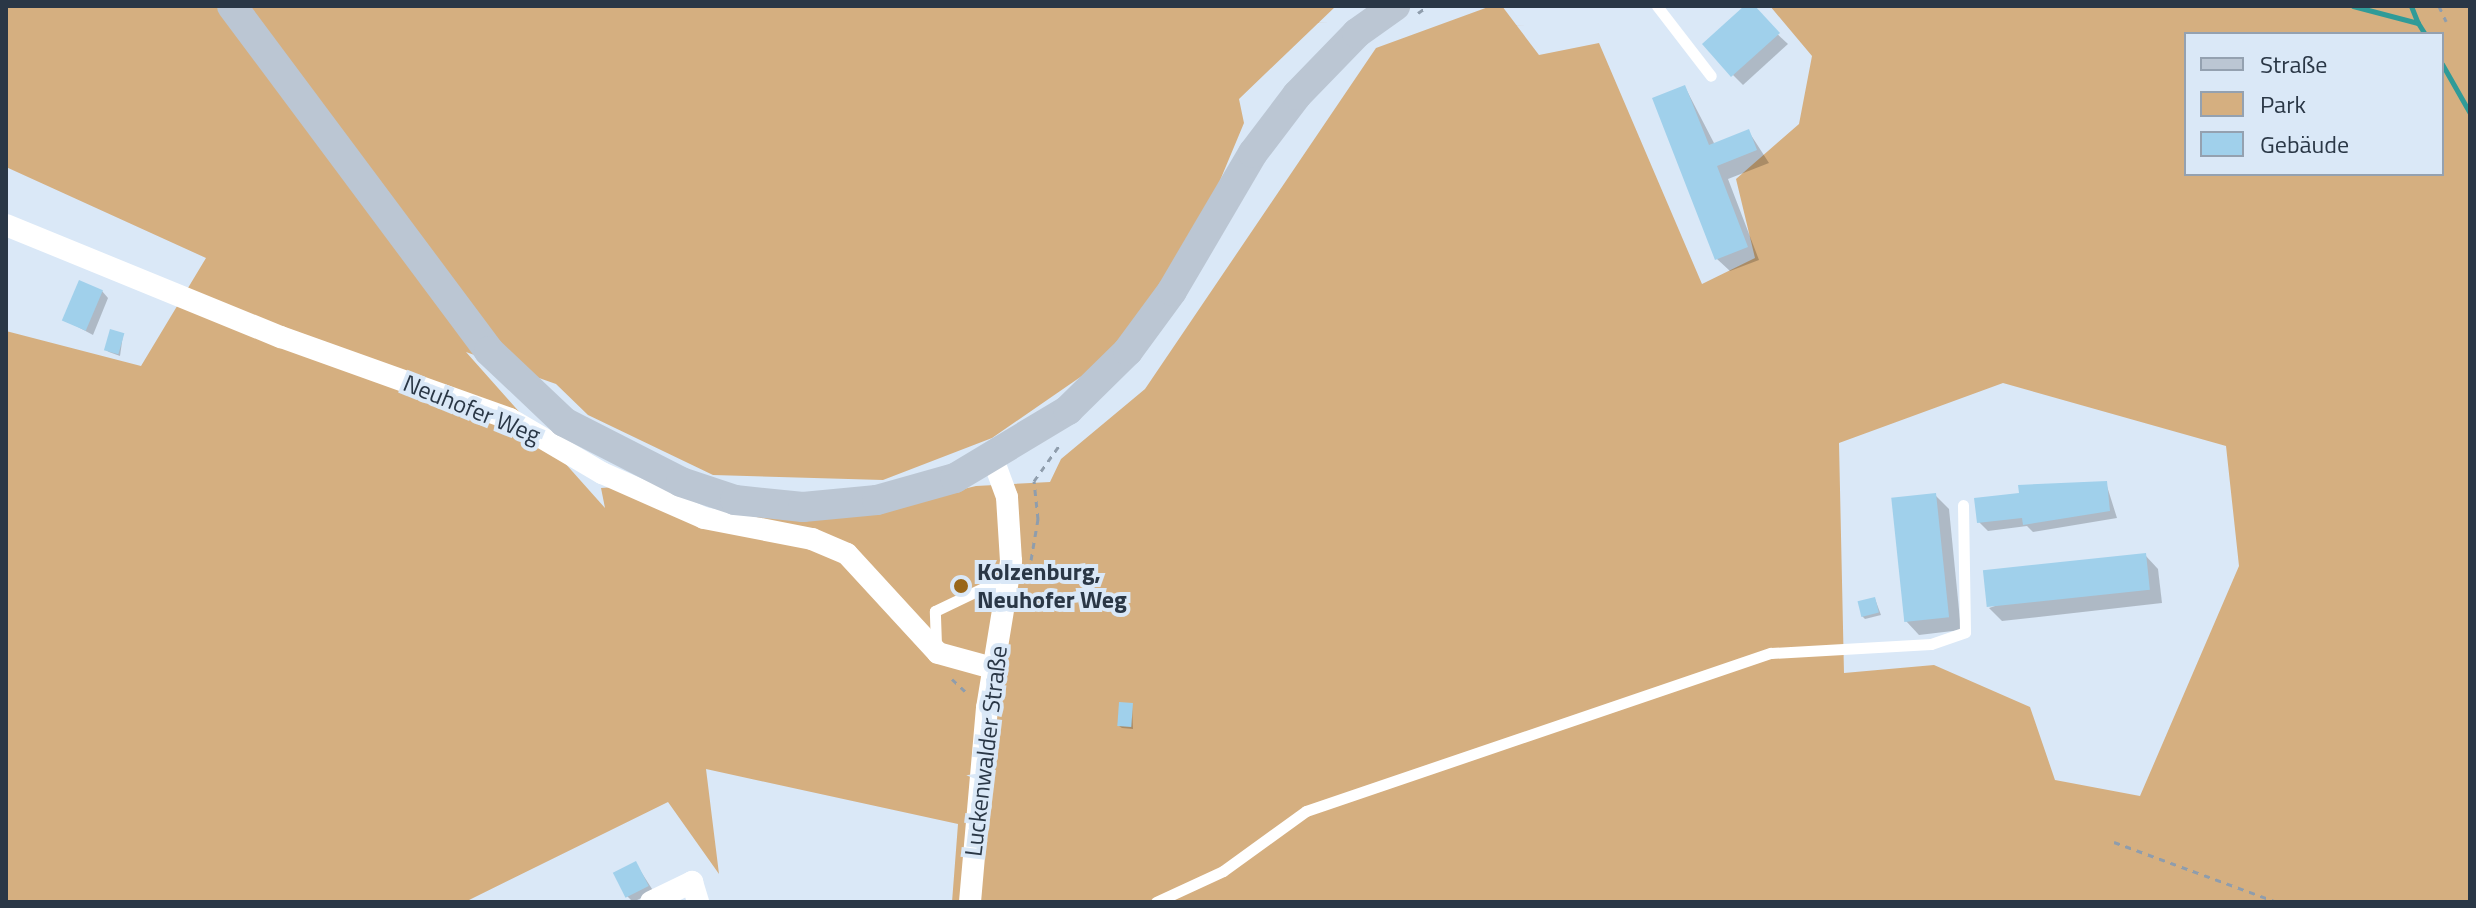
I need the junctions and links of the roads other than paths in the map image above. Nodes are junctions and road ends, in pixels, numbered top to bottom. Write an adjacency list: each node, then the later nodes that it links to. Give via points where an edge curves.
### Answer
1 (232, 6): 6 (main road, via 489,351 564,422 621,457 735,500 803,507 877,500)
2 (1657, 6): 4 (lane)
3 (1377, 19): 6 (main road, via 1253,153 1128,351 1068,410)
4 (1711, 76)
5 (6, 225): 9 (street, Neuhofer Weg, via 281,337 510,419 602,473 704,518 812,539 847,554)
6 (993, 459): 8 (street, Luckenwalder Straße, via 1007,497)
7 (1963, 505): 14 (lane, via 1965,632 1931,644 1771,653 1306,811 1223,871)
8 (1010, 575): 9 (lane, via 935,611); 10 (street, Luckenwalder Straße)
9 (943, 664): 10 (street)
10 (993, 668): 13 (street, Luckenwalder Straße)
11 (695, 892): 12 (street)
12 (651, 902)
13 (970, 902)
14 (1156, 902)

